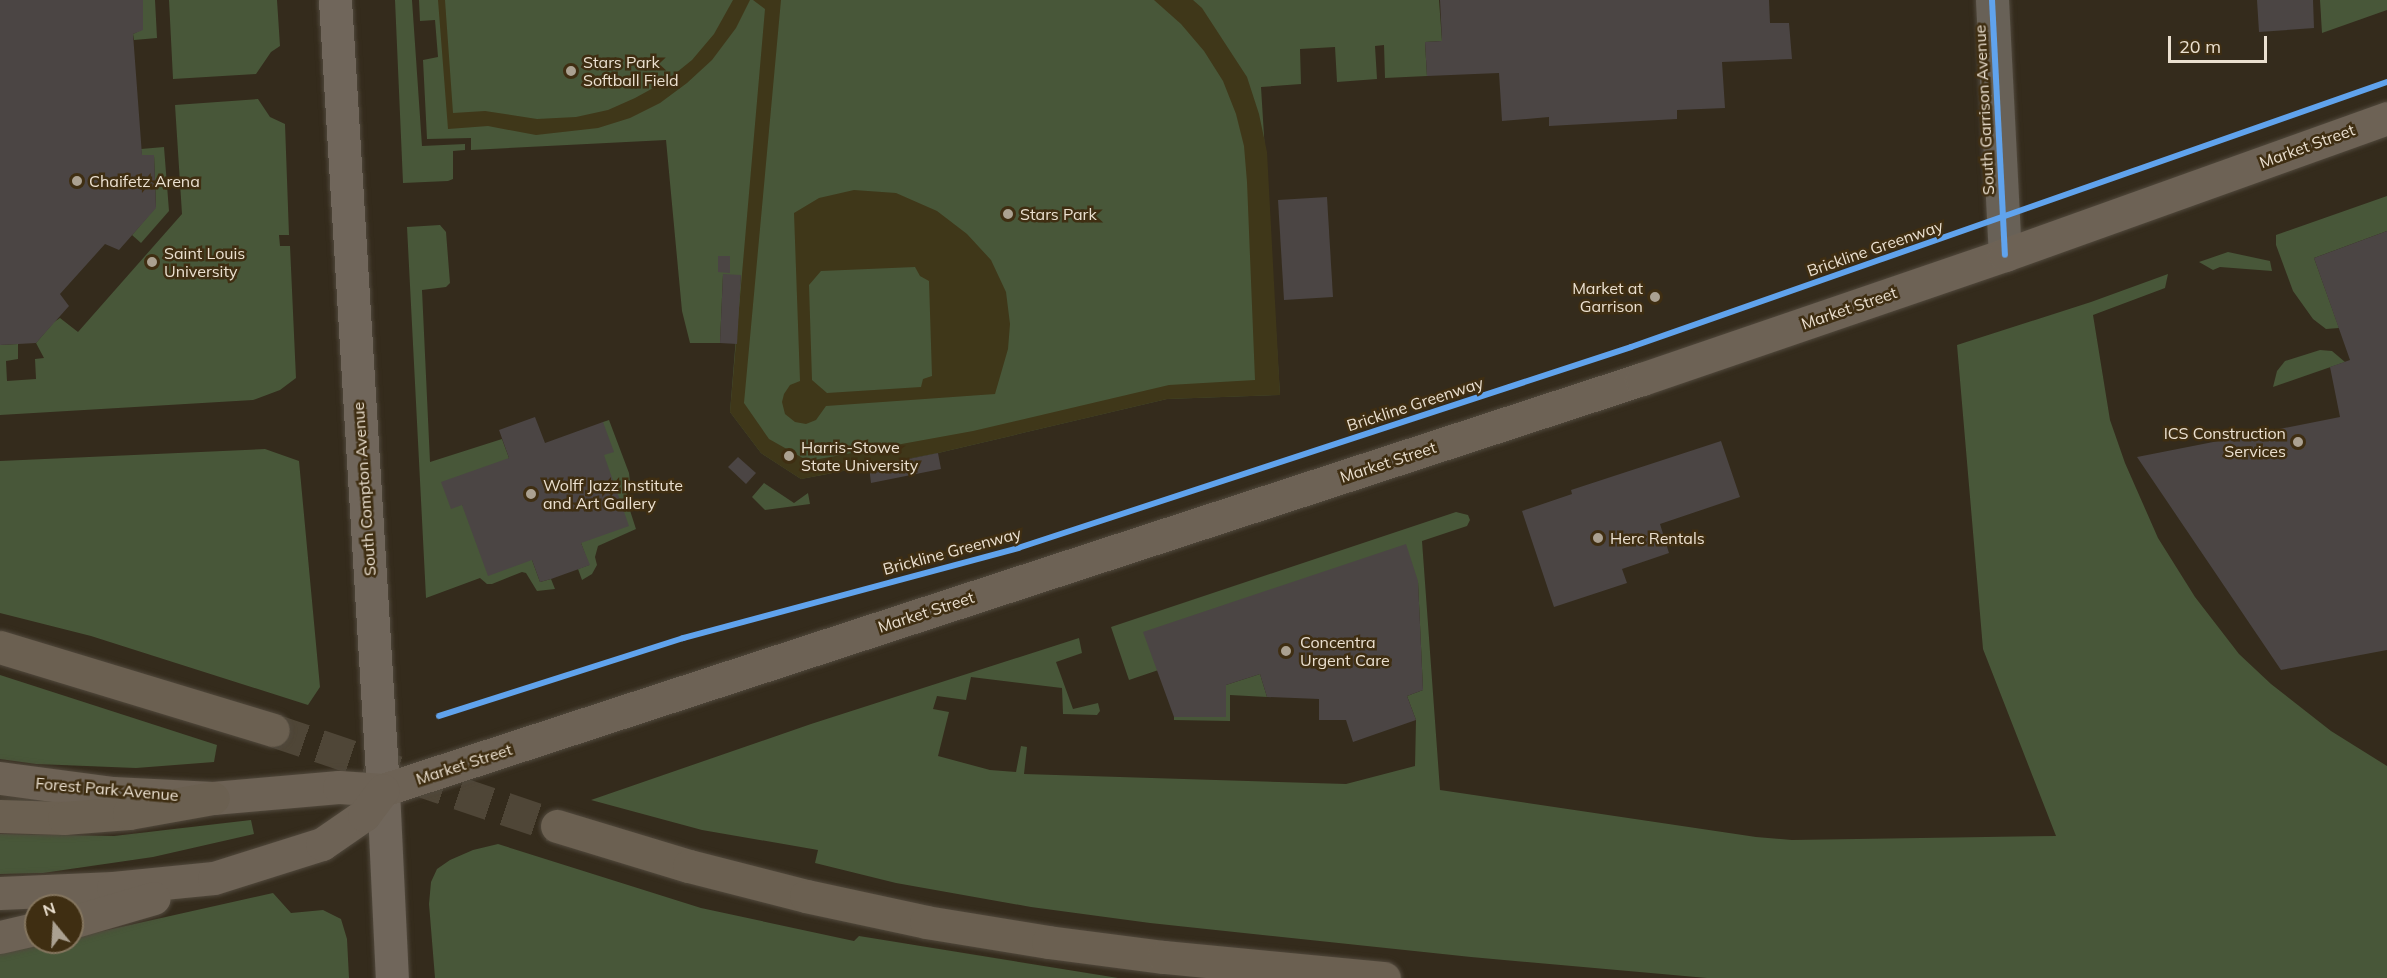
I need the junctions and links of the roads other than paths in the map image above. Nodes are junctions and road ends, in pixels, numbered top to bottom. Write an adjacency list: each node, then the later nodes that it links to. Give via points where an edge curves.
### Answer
1 (334, 0): 8 (main road, South Compton Avenue)
2 (1992, 0): 4 (street, South Garrison Avenue)
3 (2387, 118): 4 (main road, Market Street)
4 (2005, 255): 8 (main road, Market Street, via 1631,382)
5 (0, 647): 6 (highway)
6 (273, 730)
7 (0, 778): 9 (main road, Forest Park Avenue, via 113,793)
8 (383, 790): 9 (main road, Market Street, via 339,787); 12 (main road, via 364,815 322,844); 17 (main road, South Compton Avenue)
9 (213, 798): 10 (highway, via 129,813 64,818)
10 (0, 816)
11 (557, 826): 18 (highway, via 795,894 926,922 1141,954)
12 (214, 878): 13 (main road); 14 (main road)
13 (0, 893)
14 (84, 918)
15 (24, 932): 16 (main road)
16 (0, 937)
17 (392, 978)
18 (1384, 978)

